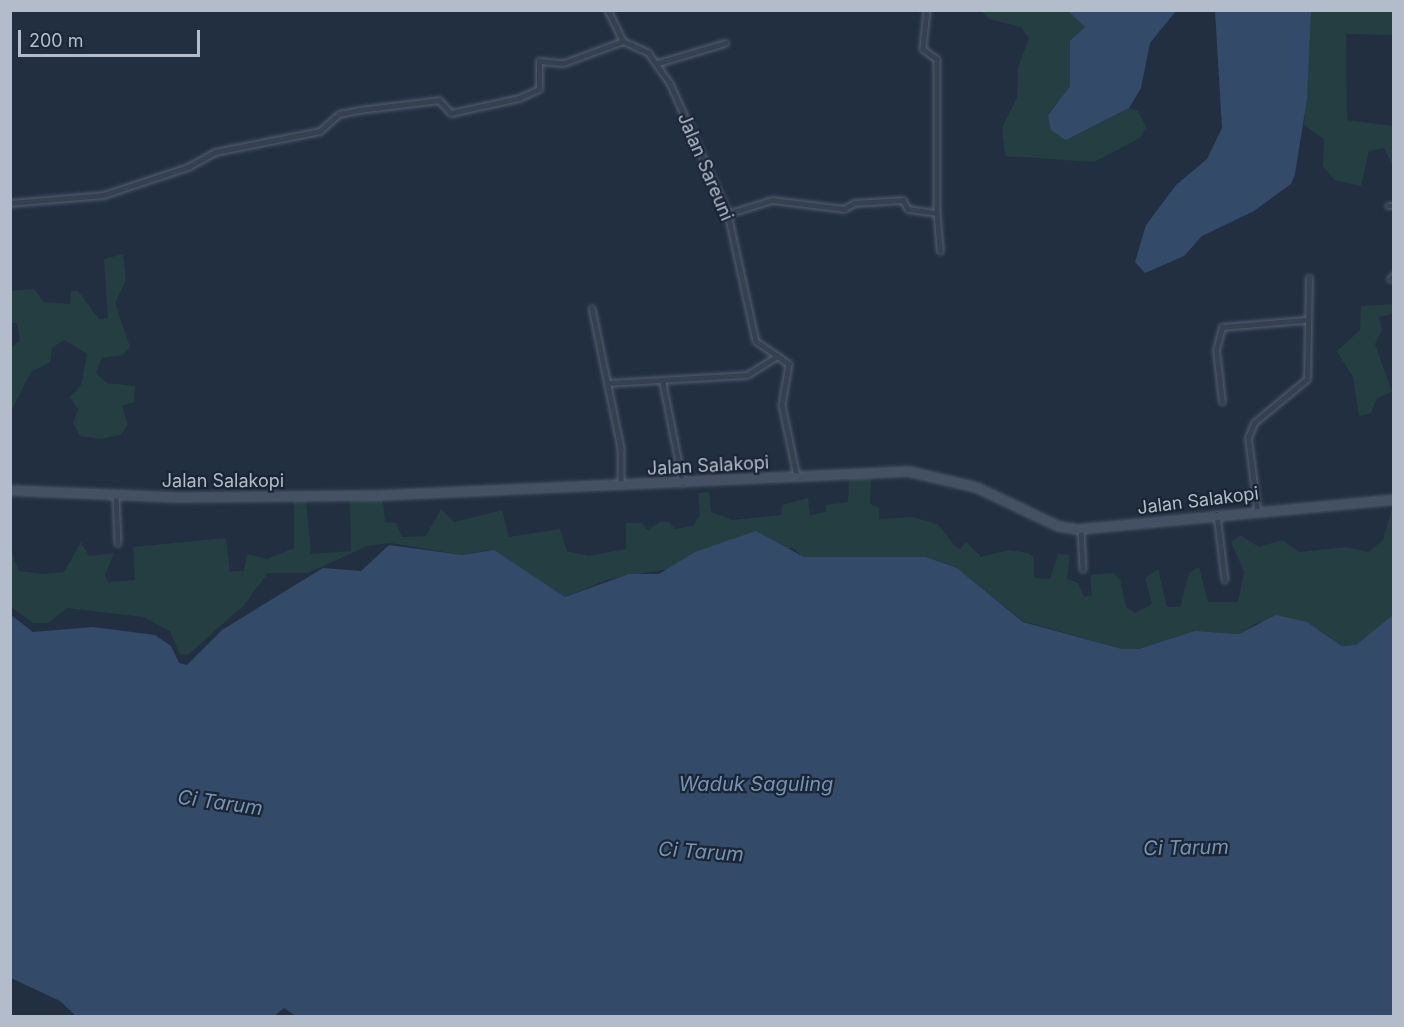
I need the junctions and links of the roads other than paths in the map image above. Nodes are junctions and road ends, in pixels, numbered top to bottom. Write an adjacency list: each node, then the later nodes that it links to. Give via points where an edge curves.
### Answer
1 (608, 10): 3 (street)
2 (927, 10): 7 (street, via 922,49 937,59)
3 (623, 41): 5 (street); 6 (street, via 564,63 539,61 539,89 519,98 451,113 439,100 339,114 320,131 215,152 188,167 104,195)
4 (725, 43): 5 (street)
5 (658, 63): 8 (street, Jalan Sareuni)
6 (10, 203)
7 (937, 213): 8 (street, via 908,209 903,200 854,203 844,209 772,200); 9 (street)
8 (728, 214): 13 (street, Jalan Sareuni, via 756,341)
9 (940, 251)
10 (1309, 278): 12 (street)
11 (592, 308): 15 (street)
12 (1304, 320): 16 (street, via 1222,327 1216,350); 23 (street, via 1307,379 1250,430)
13 (777, 356): 14 (street, via 747,375); 17 (street, Jalan Sareuni, via 789,364 782,405)
14 (663, 382): 15 (street); 18 (street)
15 (608, 383): 19 (street, via 621,448)
16 (1221, 402)
17 (797, 476): 18 (street, Jalan Salakopi); 25 (street, Jalan Salakopi, via 936,475 1014,502 1058,526)
18 (682, 483): 19 (street, Jalan Salakopi)
19 (621, 484): 21 (street, Jalan Salakopi, via 367,495)
20 (10, 490): 21 (street, Jalan Salakopi)
21 (117, 496): 26 (street)
22 (1394, 499): 23 (street, Jalan Salakopi)
23 (1257, 509): 24 (street, Jalan Salakopi)
24 (1217, 514): 25 (street, Jalan Salakopi); 28 (street)
25 (1081, 529): 27 (street)
26 (118, 543)
27 (1083, 569)
28 (1225, 580)

